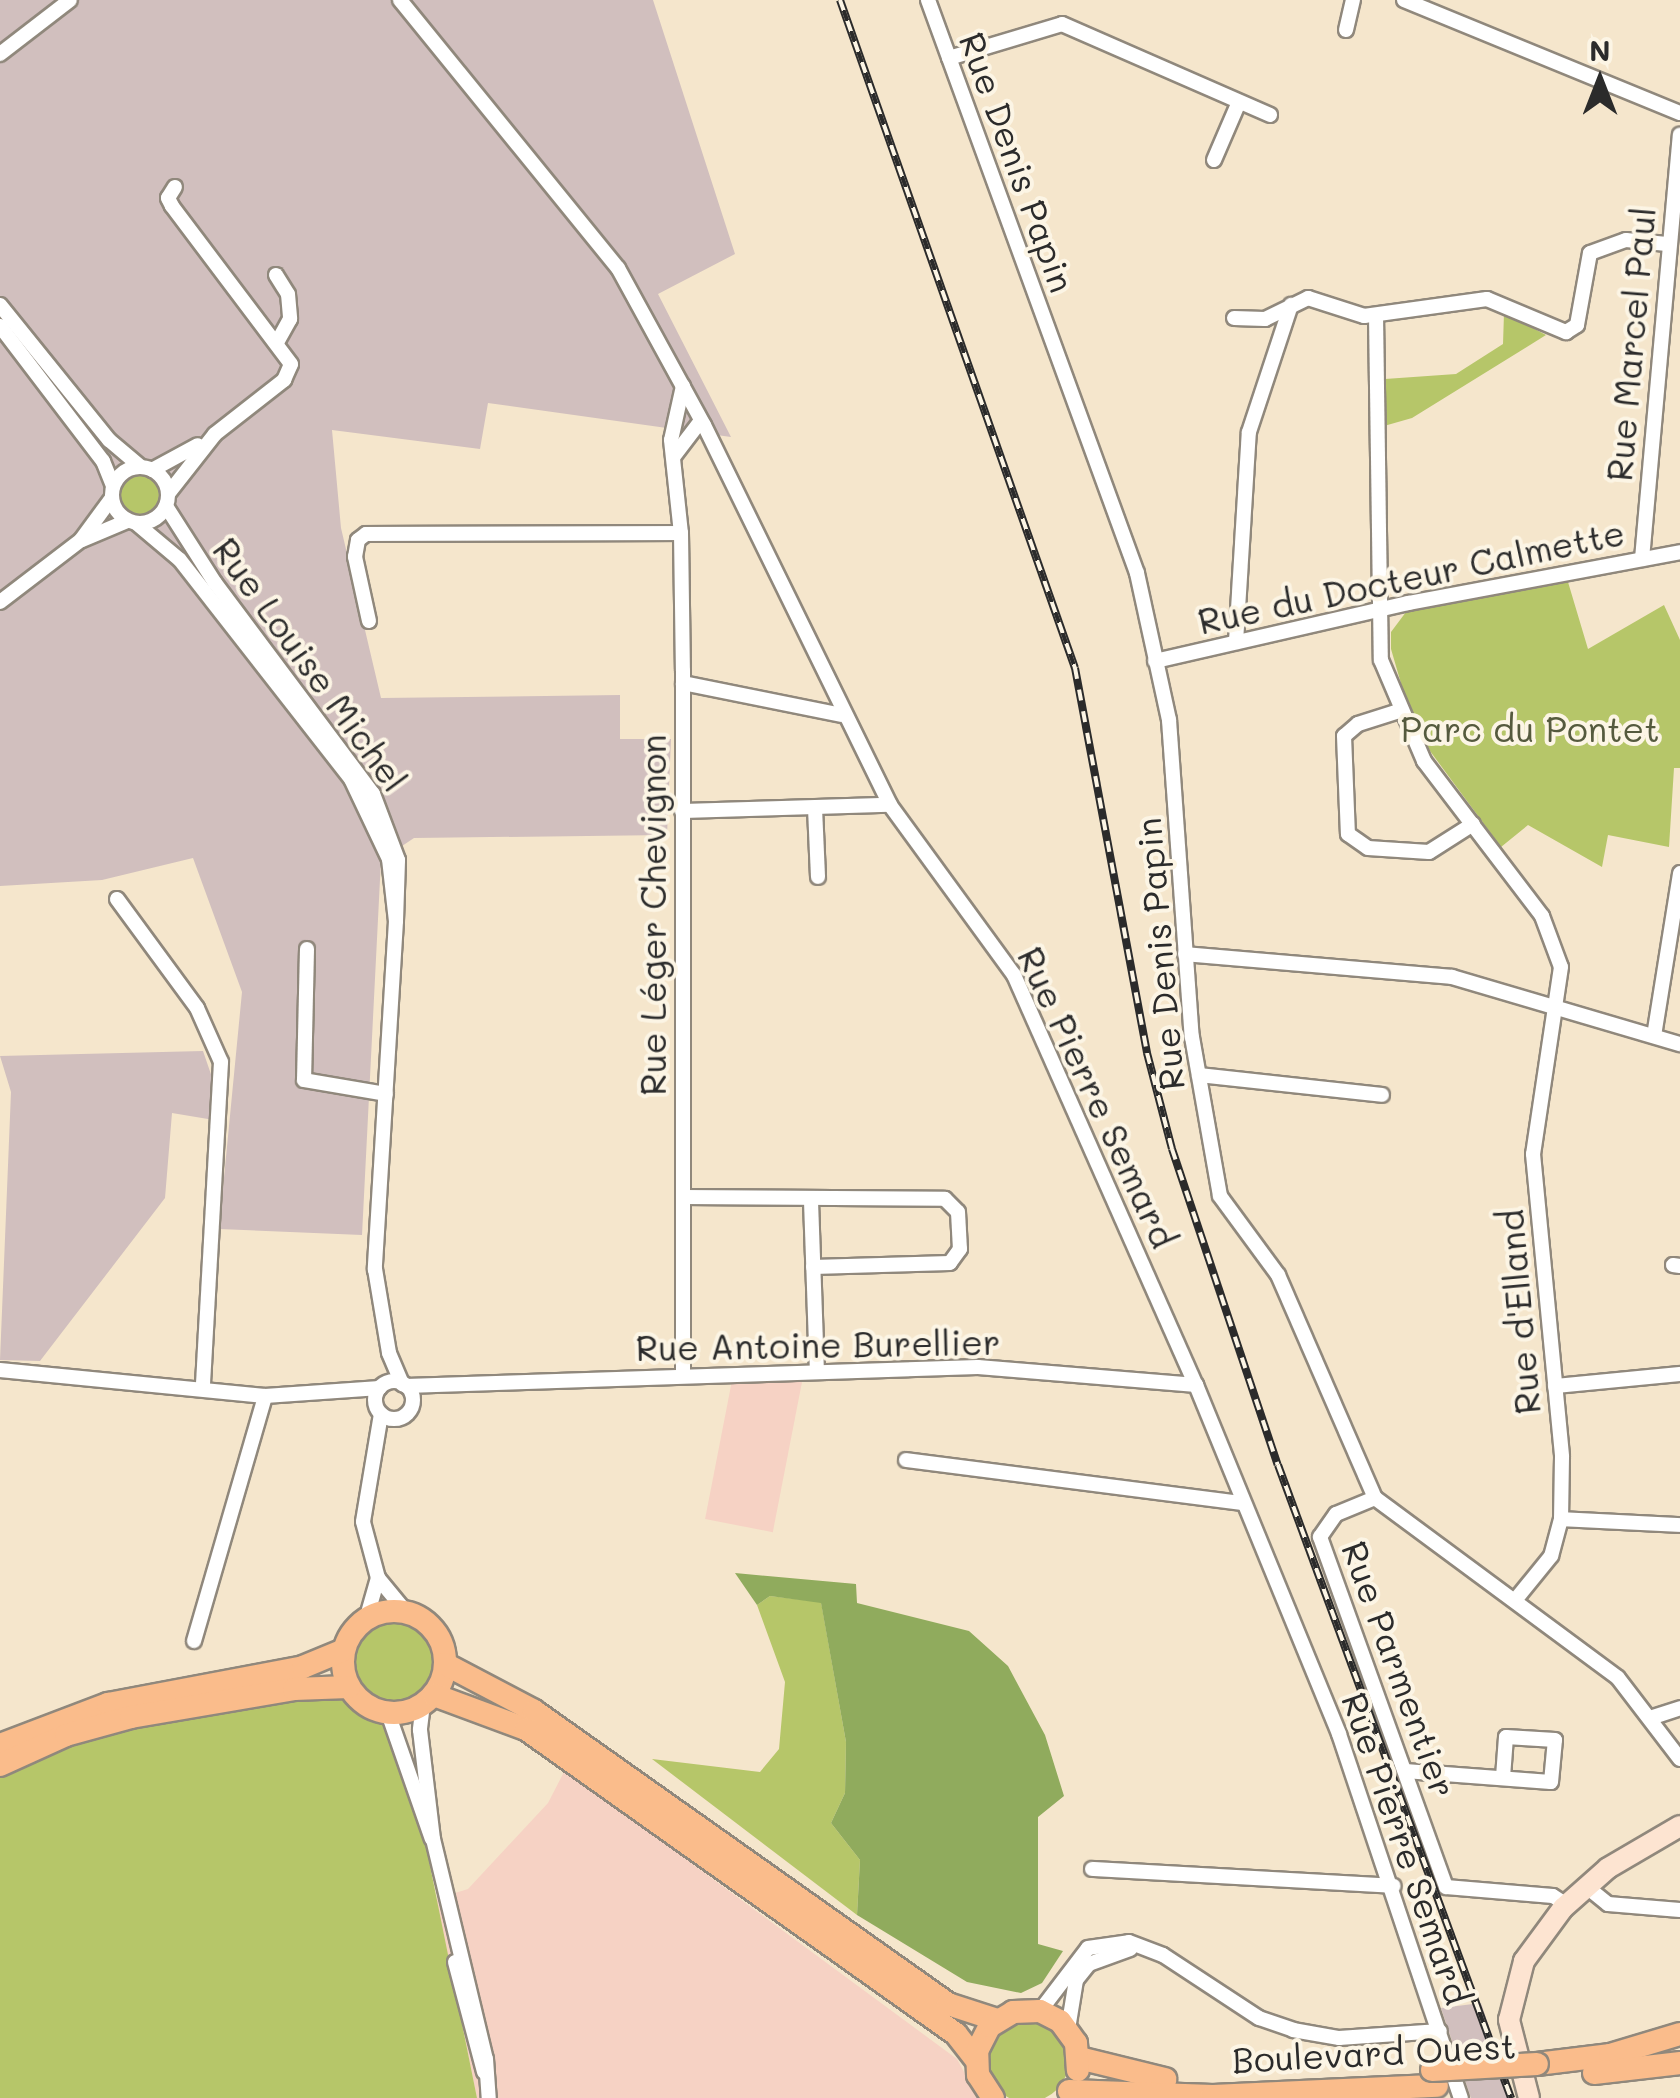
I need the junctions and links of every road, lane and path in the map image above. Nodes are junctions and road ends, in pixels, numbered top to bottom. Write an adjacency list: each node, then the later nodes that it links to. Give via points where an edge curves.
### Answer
1 (70, 0): 7 (street)
2 (400, 0): 24 (street, Rue Pierre Semard, via 618,268)
3 (928, 0): 8 (street, Rue Denis Papin)
4 (1352, 0): 6 (street)
5 (1404, 0): 10 (street)
6 (1346, 30)
7 (0, 54)
8 (949, 58): 9 (street, via 1062,24); 41 (street, Rue Denis Papin, via 1136,573)
9 (1239, 102): 11 (street); 13 (street)
10 (1680, 113)
11 (1270, 116)
12 (1680, 135): 15 (street, Rue Marcel Paul)
13 (1214, 160)
14 (175, 186): 23 (street, via 168,198 172,206)
15 (1667, 244): 19 (street, via 1626,240 1590,253 1571,332 1487,299); 22 (street, Rue Marcel Paul)
16 (276, 276): 23 (street, via 288,294 290,319)
17 (0, 305): 29 (street, via 108,440)
18 (1291, 305): 19 (street, via 1315,299 1353,315); 20 (street, via 1265,319); 40 (street, via 1249,432)
19 (1376, 315): 38 (street, Rue d'Elland)
20 (1234, 318)
21 (0, 326): 30 (street, via 102,461)
22 (1672, 338): 36 (street, Rue Marcel Paul)
23 (278, 341): 27 (street, via 292,364 284,380)
24 (683, 386): 25 (street, Rue Léger Chevignon); 26 (street, Rue Pierre Semard)
25 (678, 415): 26 (street); 28 (street, Rue Léger Chevignon)
26 (704, 425): 28 (street); 44 (street, Rue Pierre Semard)
27 (215, 434): 29 (street); 31 (street)
28 (674, 456): 33 (street, Rue Léger Chevignon)
29 (146, 468): 30 (street, via 124,472); 31 (street)
30 (112, 492): 32 (street); 34 (street)
31 (167, 500): 32 (street, via 154,520); 52 (street, Rue Louise Michel, via 215,583 373,794 398,860)
32 (132, 522): 34 (street); 52 (street, Rue Louise Michel, via 180,560 365,801 388,859)
33 (681, 534): 39 (street, via 366,534 356,557); 42 (street, Rue Léger Chevignon)
34 (82, 540): 37 (street)
35 (1680, 552): 36 (street, Rue du Docteur Calmette)
36 (1642, 559): 38 (street, Rue du Docteur Calmette)
37 (1, 603)
38 (1379, 609): 40 (street, Rue du Docteur Calmette); 43 (street, Rue d'Elland, via 1380,660)
39 (369, 621)
40 (1236, 642): 41 (street, Rue du Docteur Calmette)
41 (1155, 661): 54 (street, Rue Denis Papin, via 1169,720)
42 (683, 682): 44 (street); 47 (street, Rue Léger Chevignon)
43 (1398, 711): 48 (street, Rue d'Elland, via 1424,761); 48 (street, via 1358,724 1344,736 1348,834 1368,848 1429,852)
44 (842, 715): 45 (street, Rue Pierre Semard)
45 (890, 805): 46 (street); 70 (street, Rue Pierre Semard, via 1014,975)
46 (815, 808): 47 (street); 50 (street)
47 (682, 811): 61 (street, Rue Léger Chevignon)
48 (1472, 824): 55 (street, Rue d'Elland, via 1553,940)
49 (1680, 873): 56 (street)
50 (818, 877)
51 (117, 899): 74 (street, via 198,1008 221,1062)
52 (396, 921): 59 (street, Rue Louise Michel)
53 (307, 949): 59 (street, via 304,1080)
54 (1185, 954): 55 (street, via 1452,977); 58 (street, Rue Denis Papin)
55 (1560, 1008): 56 (street); 71 (street, Rue d'Elland, via 1533,1154)
56 (1654, 1036): 57 (street)
57 (1680, 1044)
58 (1199, 1075): 60 (street); 82 (street, Rue Denis Papin, via 1220,1196 1278,1275)
59 (386, 1094): 64 (street, Rue Louise Michel, via 375,1270)
60 (1382, 1095)
61 (684, 1198): 62 (street); 68 (street, Rue Léger Chevignon)
62 (811, 1202): 63 (street); 63 (street, via 946,1199 958,1212 960,1248 950,1263)
63 (813, 1267): 66 (street)
64 (389, 1353): 69 (street, Rue Louise Michel); 72 (street, Rue Louise Michel)
65 (0, 1370): 74 (street)
66 (817, 1370): 68 (street, Rue Antoine Burellier); 70 (street, Rue Antoine Burellier, via 978,1366)
67 (1680, 1374): 71 (street)
68 (683, 1376): 73 (street, Rue Antoine Burellier)
69 (404, 1385): 72 (street); 73 (street, Rue Antoine Burellier); 77 (street)
70 (1196, 1385): 83 (street, Rue Pierre Semard)
71 (1555, 1386): 84 (street, Rue d'Elland)
72 (381, 1387): 75 (street); 78 (street)
73 (442, 1388): 77 (street, Rue Antoine Burellier)
74 (203, 1390): 76 (street)
75 (354, 1392): 76 (street); 78 (street)
76 (264, 1396): 90 (street)
77 (412, 1404): 79 (street)
78 (379, 1411): 79 (street); 80 (street)
79 (399, 1418): 80 (street)
80 (378, 1442): 86 (street, via 362,1505)
81 (906, 1460): 83 (street)
82 (1374, 1498): 87 (street); 101 (street, Rue Parmentier, via 1336,1514 1320,1538)
83 (1243, 1503): 106 (street, Rue Pierre Semard)
84 (1562, 1519): 85 (street); 87 (street, Rue d'Elland, via 1551,1556)
85 (1680, 1525)
86 (378, 1578): 88 (street); 89 (street)
87 (1516, 1600): 97 (street, via 1618,1678)
88 (407, 1613): 89 (main road); 92 (main road, via 435,1632)
89 (366, 1620): 91 (main road)
90 (194, 1641)
91 (344, 1650): 93 (main road); 98 (main road, via 304,1667 90,1709)
92 (445, 1664): 94 (main road); 112 (main road, via 534,1711 934,1995)
93 (349, 1686): 96 (main road, via 361,1702); 100 (main road, via 131,1717 66,1735)
94 (428, 1699): 96 (main road); 104 (street); 118 (main road, via 487,1710 567,1756 956,2034)
95 (1680, 1708): 97 (street)
96 (388, 1713): 104 (street)
97 (1650, 1718): 99 (street)
98 (0, 1745)
99 (1680, 1759)
100 (0, 1766)
101 (1405, 1771): 102 (street); 108 (street, Rue Parmentier, via 1446,1886 1553,1896)
102 (1503, 1777): 102 (street, via 1551,1782 1555,1740 1506,1737)
103 (1680, 1826): 107 (street)
104 (433, 1839): 125 (street, via 464,2007)
105 (1092, 1869): 106 (street)
106 (1394, 1886): 114 (street, Rue Pierre Semard)
107 (1587, 1887): 108 (street); 109 (street, via 1608,1904)
108 (1567, 1905): 122 (street, via 1531,1950 1511,2001 1511,2045)
109 (1680, 1910)
110 (1146, 1947): 111 (street, via 1110,1942 1088,1948); 113 (street, via 1089,1964 1072,1992); 114 (street, via 1282,2027 1339,2038)
111 (1040, 2011): 112 (main road); 113 (main road)
112 (997, 2020): 118 (main road, via 984,2034)
113 (1068, 2029): 117 (main road)
114 (1440, 2032): 128 (street, Rue Pierre Semard)
115 (1680, 2034): 122 (main road, Boulevard Ouest)
116 (1680, 2050): 120 (main road, Boulevard Ouest)
117 (1079, 2058): 121 (main road, Boulevard Ouest, via 1124,2074 1222,2084); 124 (main road)
118 (976, 2060): 126 (main road)
119 (1680, 2064): 120 (main road)
120 (1594, 2073): 122 (main road, Boulevard Ouest)
121 (1435, 2078): 122 (main road, Boulevard Ouest, bridge); 123 (main road, Boulevard Ouest)
122 (1535, 2080)
123 (1361, 2090): 124 (main road, Boulevard Ouest); 127 (main road)
124 (1066, 2094)
125 (489, 2098)
126 (993, 2098)
127 (1267, 2098)
128 (1460, 2098)

